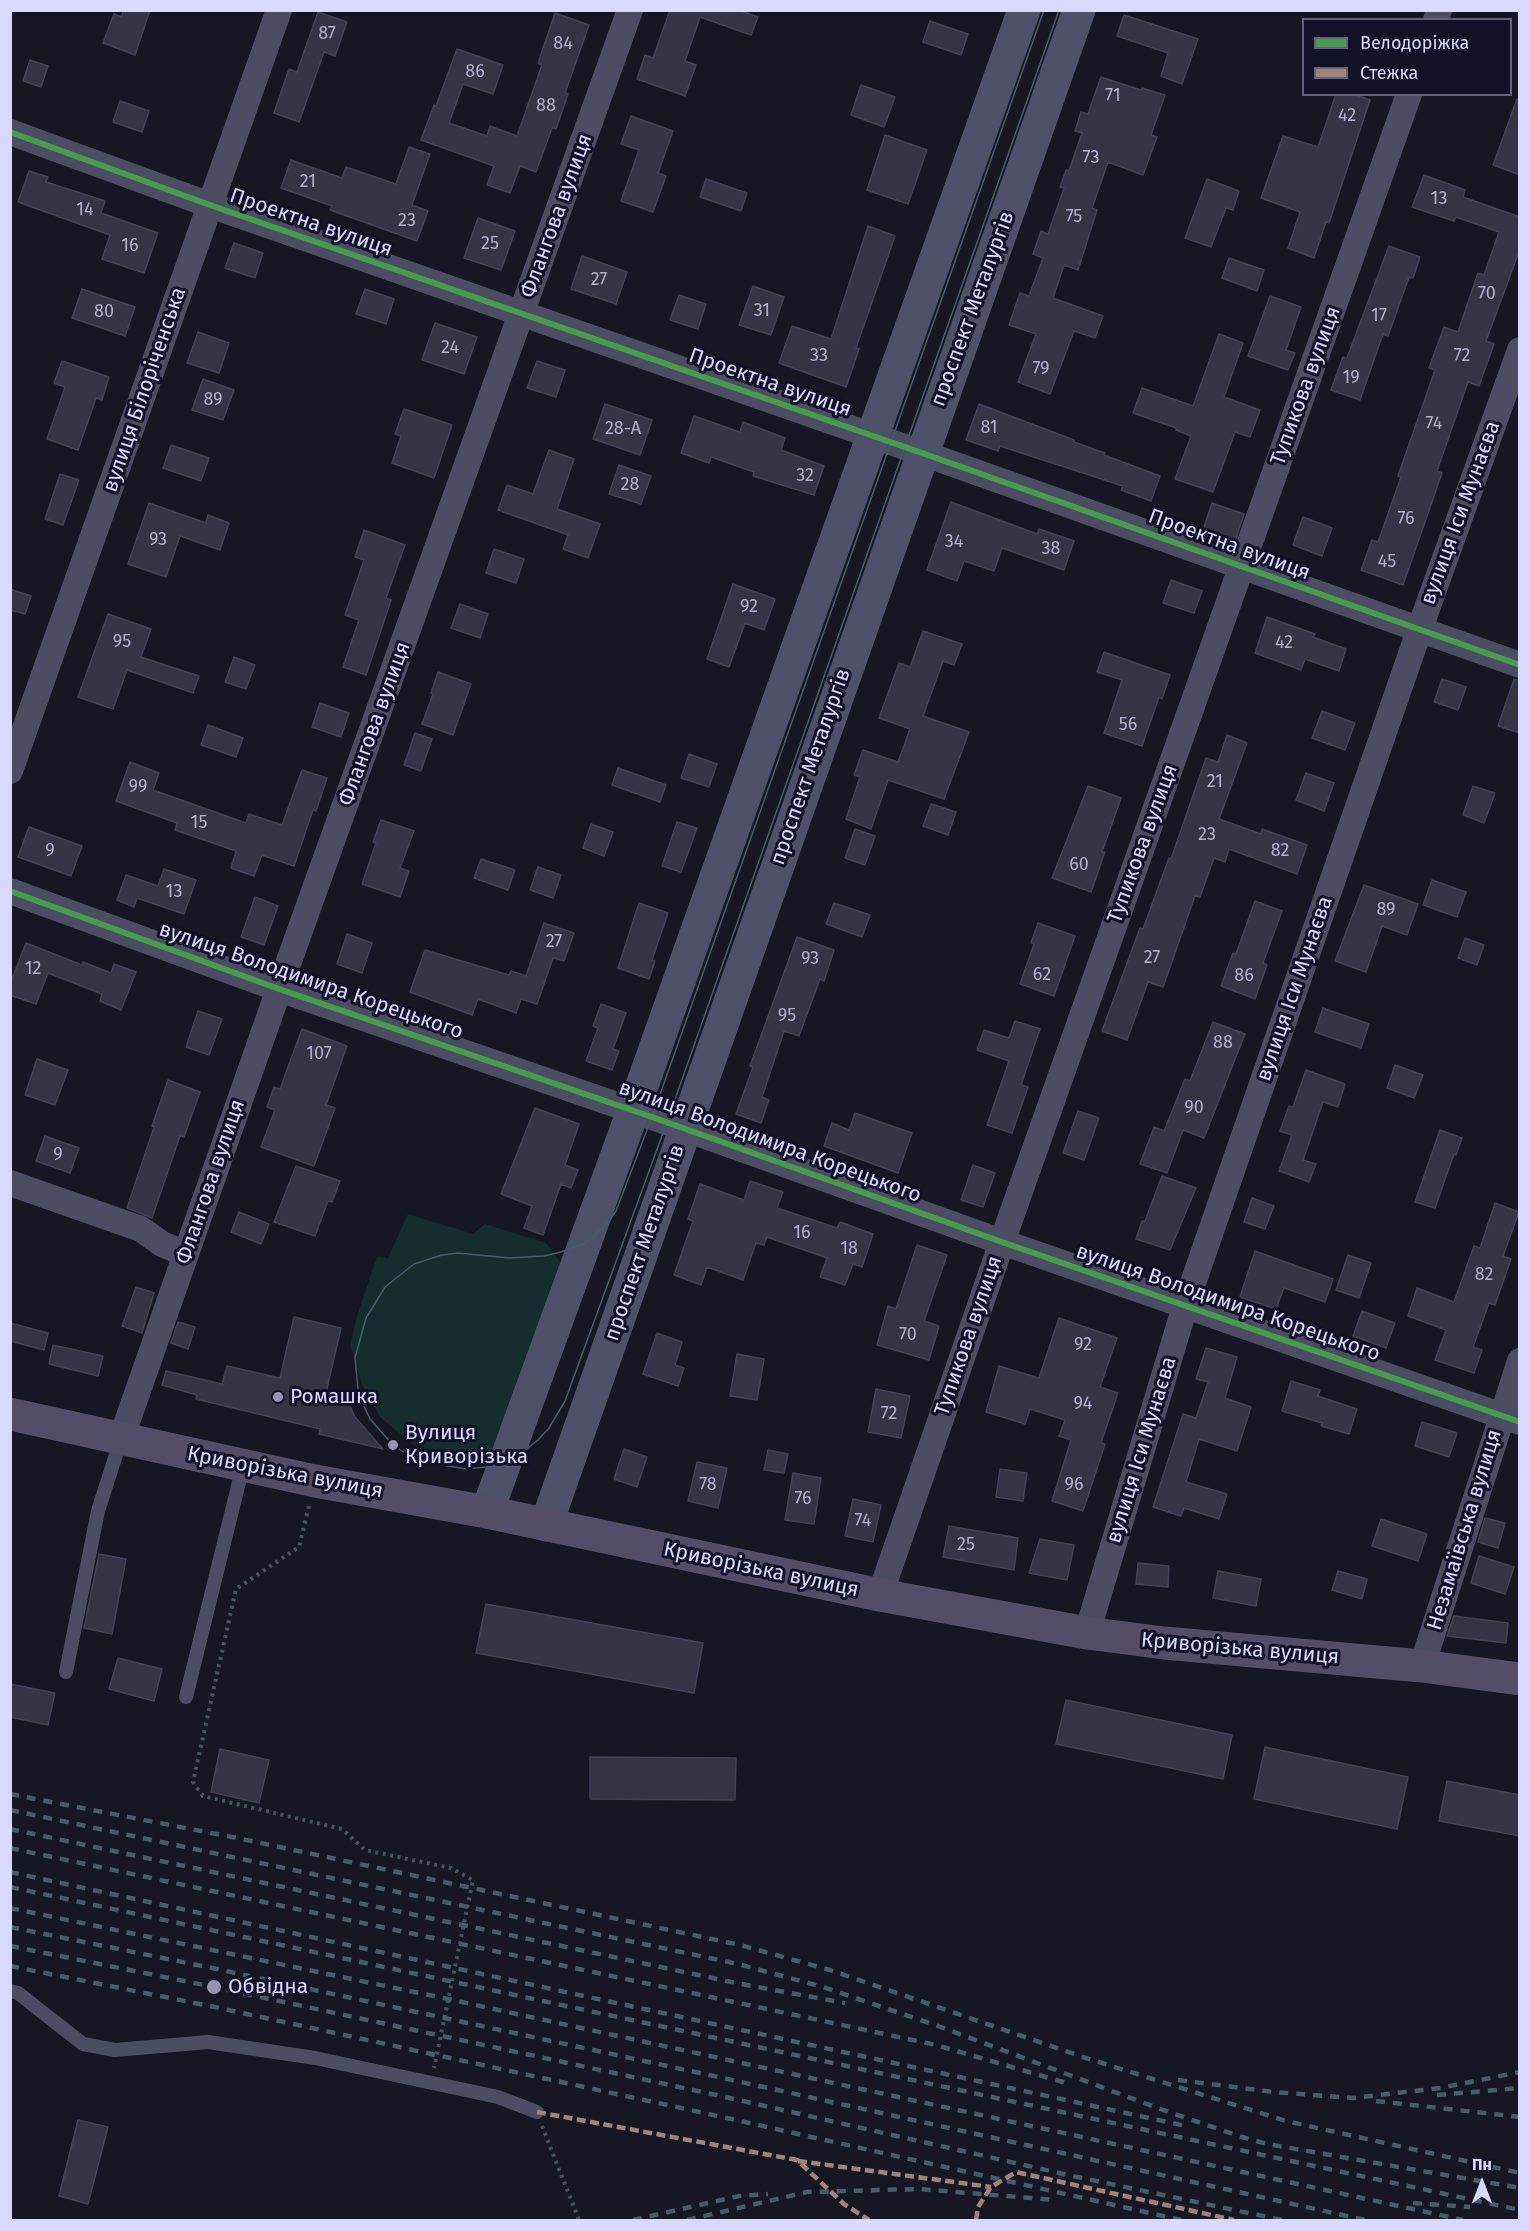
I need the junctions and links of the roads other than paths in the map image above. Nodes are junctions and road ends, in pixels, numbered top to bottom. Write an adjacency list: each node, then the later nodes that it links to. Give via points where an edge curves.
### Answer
1 (279, 10): 7 (street, вулиця Білоріченська)
2 (630, 10): 8 (street, Флангова вулиця)
3 (1024, 10): 10 (main road)
4 (1079, 10): 11 (main road, проспект Металургів)
5 (1408, 96): 12 (street, Тупикова вулиця)
6 (10, 132): 7 (street, Проектна вулиця)
7 (210, 205): 8 (street, Проектна вулиця); 15 (street, вулиця Білоріченська)
8 (522, 314): 10 (street, Проектна вулиця); 17 (street, Флангова вулиця)
9 (1520, 350): 13 (street, вулиця Іси Мунаєва)
10 (873, 436): 11 (street, Проектна вулиця); 18 (main road)
11 (921, 453): 12 (street, Проектна вулиця); 19 (main road, проспект Металургів)
12 (1242, 567): 13 (street, Проектна вулиця); 21 (street, Тупикова вулиця)
13 (1419, 631): 14 (street, Проектна вулиця); 23 (street, вулиця Іси Мунаєва)
14 (1520, 666)
15 (10, 771)
16 (10, 891): 17 (street, вулиця Володимира Корецького)
17 (279, 989): 18 (street, вулиця Володимира Корецького); 22 (street, Флангова вулиця)
18 (633, 1111): 19 (street, вулиця Володимира Корецького); 29 (main road)
19 (685, 1128): 21 (street, вулиця Володимира Корецького); 30 (main road, проспект Металургів)
20 (10, 1182): 22 (street, via 141,1229)
21 (1002, 1242): 23 (street, вулиця Володимира Корецького); 31 (street, Тупикова вулиця)
22 (186, 1254): 27 (street, Флангова вулиця)
23 (1185, 1306): 26 (street, вулиця Володимира Корецького); 32 (street, вулиця Іси Мунаєва)
24 (1520, 1361): 26 (street, Незамаївська вулиця)
25 (10, 1414): 27 (main road, Криворізька вулиця)
26 (1510, 1419): 33 (street, Незамаївська вулиця)
27 (122, 1439): 28 (main road, Криворізька вулиця); 34 (lane, via 98,1511)
28 (243, 1466): 29 (main road, Криворізька вулиця); 36 (lane)
29 (487, 1512): 30 (main road, Криворізька вулиця)
30 (546, 1525): 31 (main road, Криворізька вулиця)
31 (880, 1595): 32 (main road, Криворізька вулиця)
32 (1087, 1633): 33 (main road, Криворізька вулиця)
33 (1422, 1666): 35 (main road, Криворізька вулиця)
34 (66, 1672)
35 (1520, 1679)
36 (186, 1697)
37 (10, 1991): 38 (lane, via 83,2044 115,2050 208,2042 315,2058 498,2097)
38 (537, 2112)

